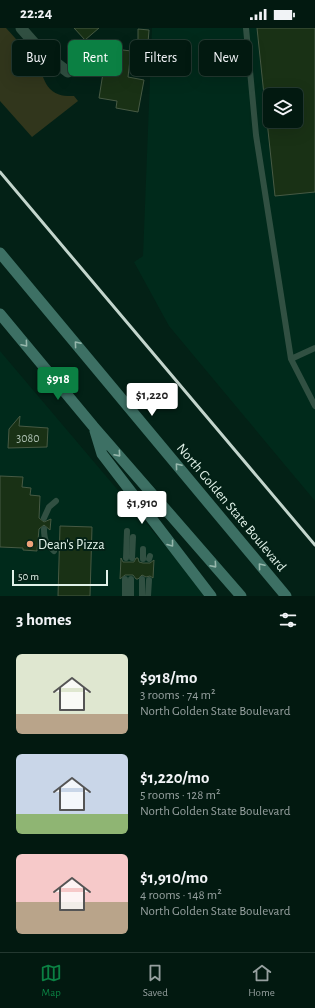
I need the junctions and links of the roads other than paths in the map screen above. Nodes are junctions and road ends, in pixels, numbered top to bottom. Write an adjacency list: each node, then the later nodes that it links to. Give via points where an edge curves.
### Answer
1 (21, 28): 3 (street, via 43,53)
2 (246, 28): 7 (lane, via 256,135)
3 (68, 72)
4 (0, 253): 24 (main road, North Golden State Boulevard, one-way to 4)
5 (0, 314): 9 (main road, one-way to 9)
6 (315, 348): 7 (lane)
7 (291, 359): 8 (lane)
8 (315, 406)
9 (93, 426): 22 (main road, one-way to 22, via 102,454); 23 (main road, one-way to 23)
10 (56, 501): 11 (lane, via 49,507)
11 (44, 518)
12 (44, 529): 16 (lane, via 44,539)
13 (127, 531): 14 (lane, via 129,558)
14 (133, 537)
15 (143, 549): 17 (lane)
16 (54, 551)
17 (147, 558)
18 (125, 596): 19 (lane, via 128,579)
19 (130, 596)
20 (142, 596): 21 (lane, via 146,579)
21 (148, 596)
22 (210, 596)
23 (241, 596)
24 (286, 596)

